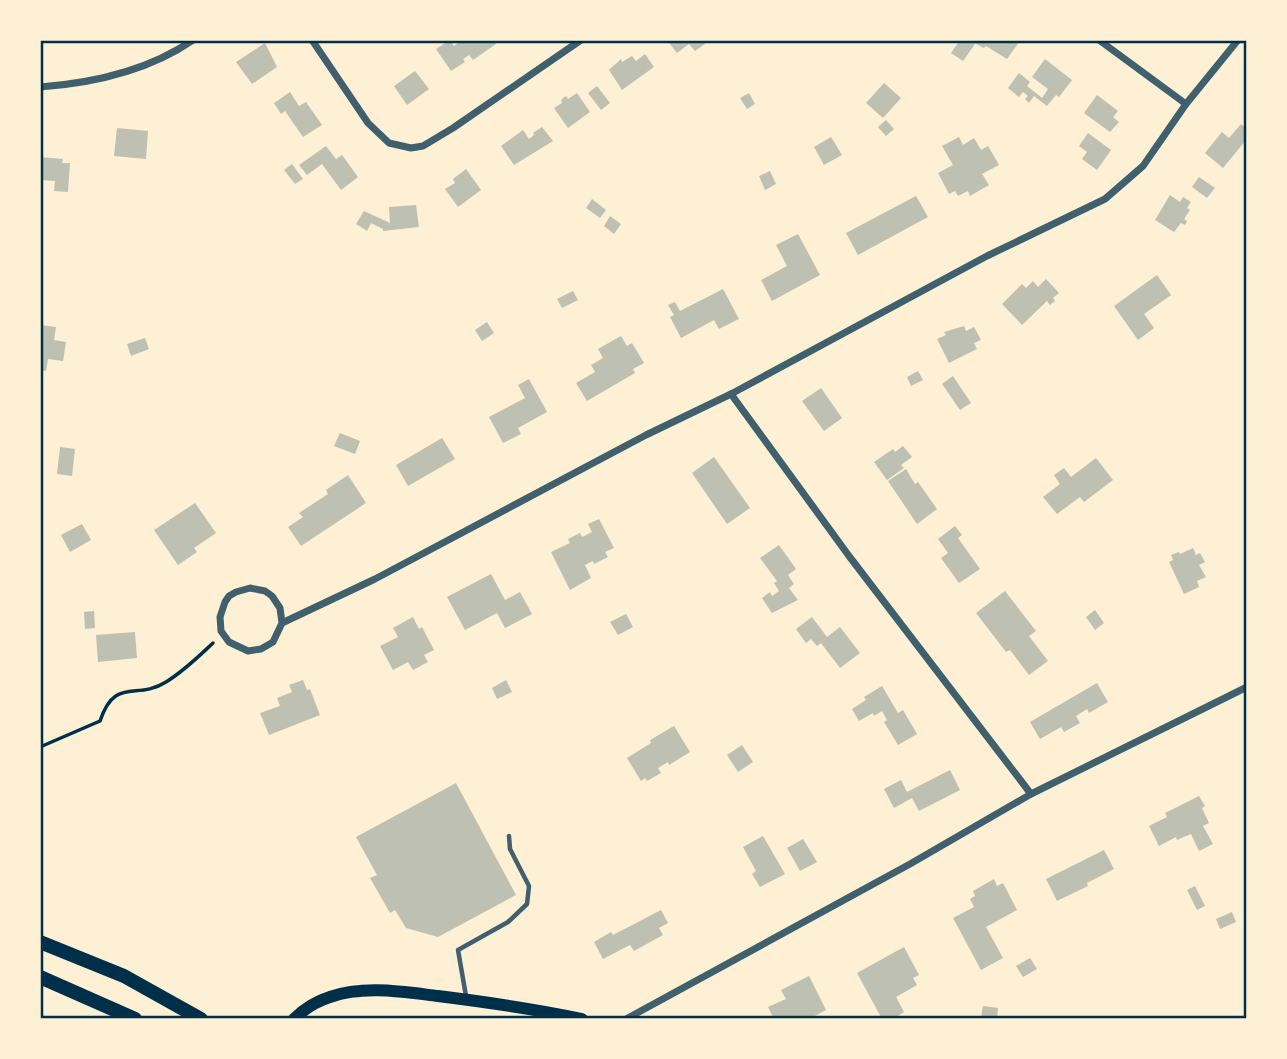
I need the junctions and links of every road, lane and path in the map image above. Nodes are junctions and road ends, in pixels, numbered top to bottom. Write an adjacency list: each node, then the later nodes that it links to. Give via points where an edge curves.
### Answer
1 (193, 40): 6 (street, via 138,68)
2 (312, 40): 3 (street, via 368,123 389,143 411,148 444,134)
3 (581, 40)
4 (1099, 40): 7 (street)
5 (1238, 40): 7 (street)
6 (40, 87)
7 (1186, 104): 8 (street, via 1143,166 1105,199 987,256)
8 (732, 394): 9 (street); 13 (street)
9 (282, 623): 10 (street, via 273,642 261,649 241,649); 10 (street, via 272,596 258,589 243,589 229,596 221,609)
10 (225, 637): 12 (path, via 164,684 120,692 111,698 100,721)
11 (1247, 687): 13 (street)
12 (40, 747)
13 (1031, 794): 22 (street)
14 (509, 836): 17 (lane, via 510,849 529,886 527,904 508,922 458,950)
15 (40, 942): 19 (main road, via 124,976)
16 (40, 977): 18 (main road)
17 (466, 999): 20 (main road, via 358,992 313,1004); 21 (main road)
18 (135, 1019)
19 (201, 1019)
20 (294, 1019)
21 (582, 1019)
22 (626, 1019)

